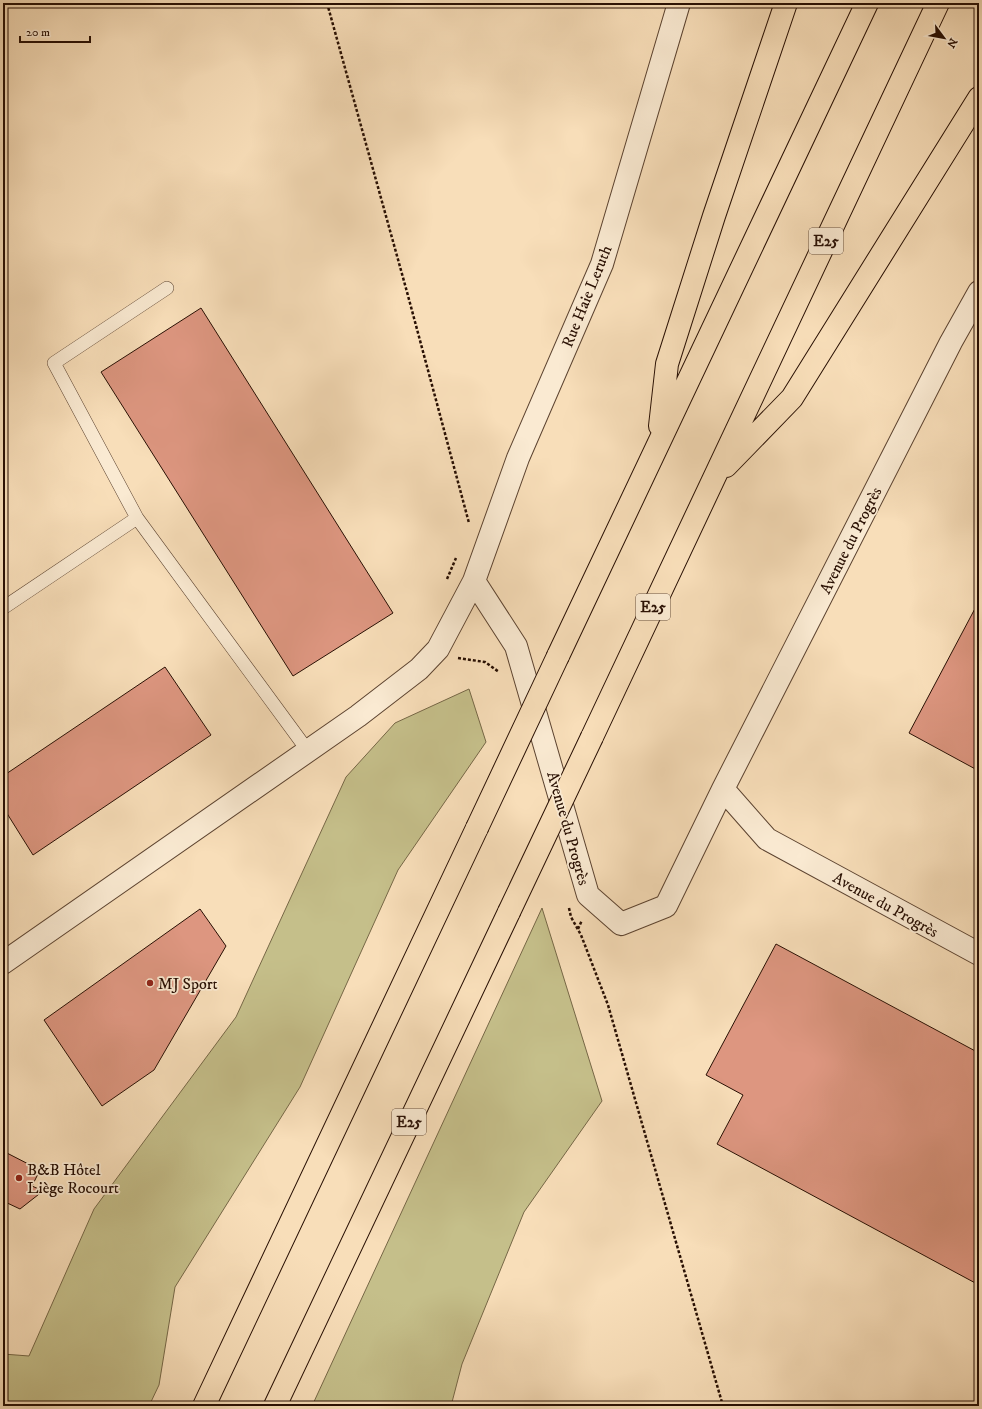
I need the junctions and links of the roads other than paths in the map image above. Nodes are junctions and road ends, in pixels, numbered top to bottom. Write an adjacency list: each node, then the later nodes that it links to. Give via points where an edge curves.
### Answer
1 (679, 3): 11 (street, Rue Haie Leruth, via 602,264 518,458)
2 (786, 3): 8 (highway, via 716,208 667,364)
3 (867, 3): 8 (highway)
4 (938, 3): 9 (highway, E25)
5 (979, 98): 9 (highway, via 792,398)
6 (167, 288): 10 (lane, via 54,363)
7 (979, 292): 14 (street, Avenue du Progrès)
8 (658, 445): 17 (highway, bridge)
9 (714, 478): 18 (highway, E25, bridge)
10 (137, 518): 12 (lane); 13 (lane)
11 (474, 581): 13 (street, Rue Haie Leruth, via 438,649 418,669); 14 (street, Avenue du Progrès, via 516,646 588,895 621,924 666,906)
12 (3, 608)
13 (308, 751): 16 (street, Rue Haie Leruth)
14 (723, 789): 15 (street, Avenue du Progrès, via 767,839)
15 (979, 954)
16 (3, 963)
17 (204, 1406)
18 (275, 1406)

